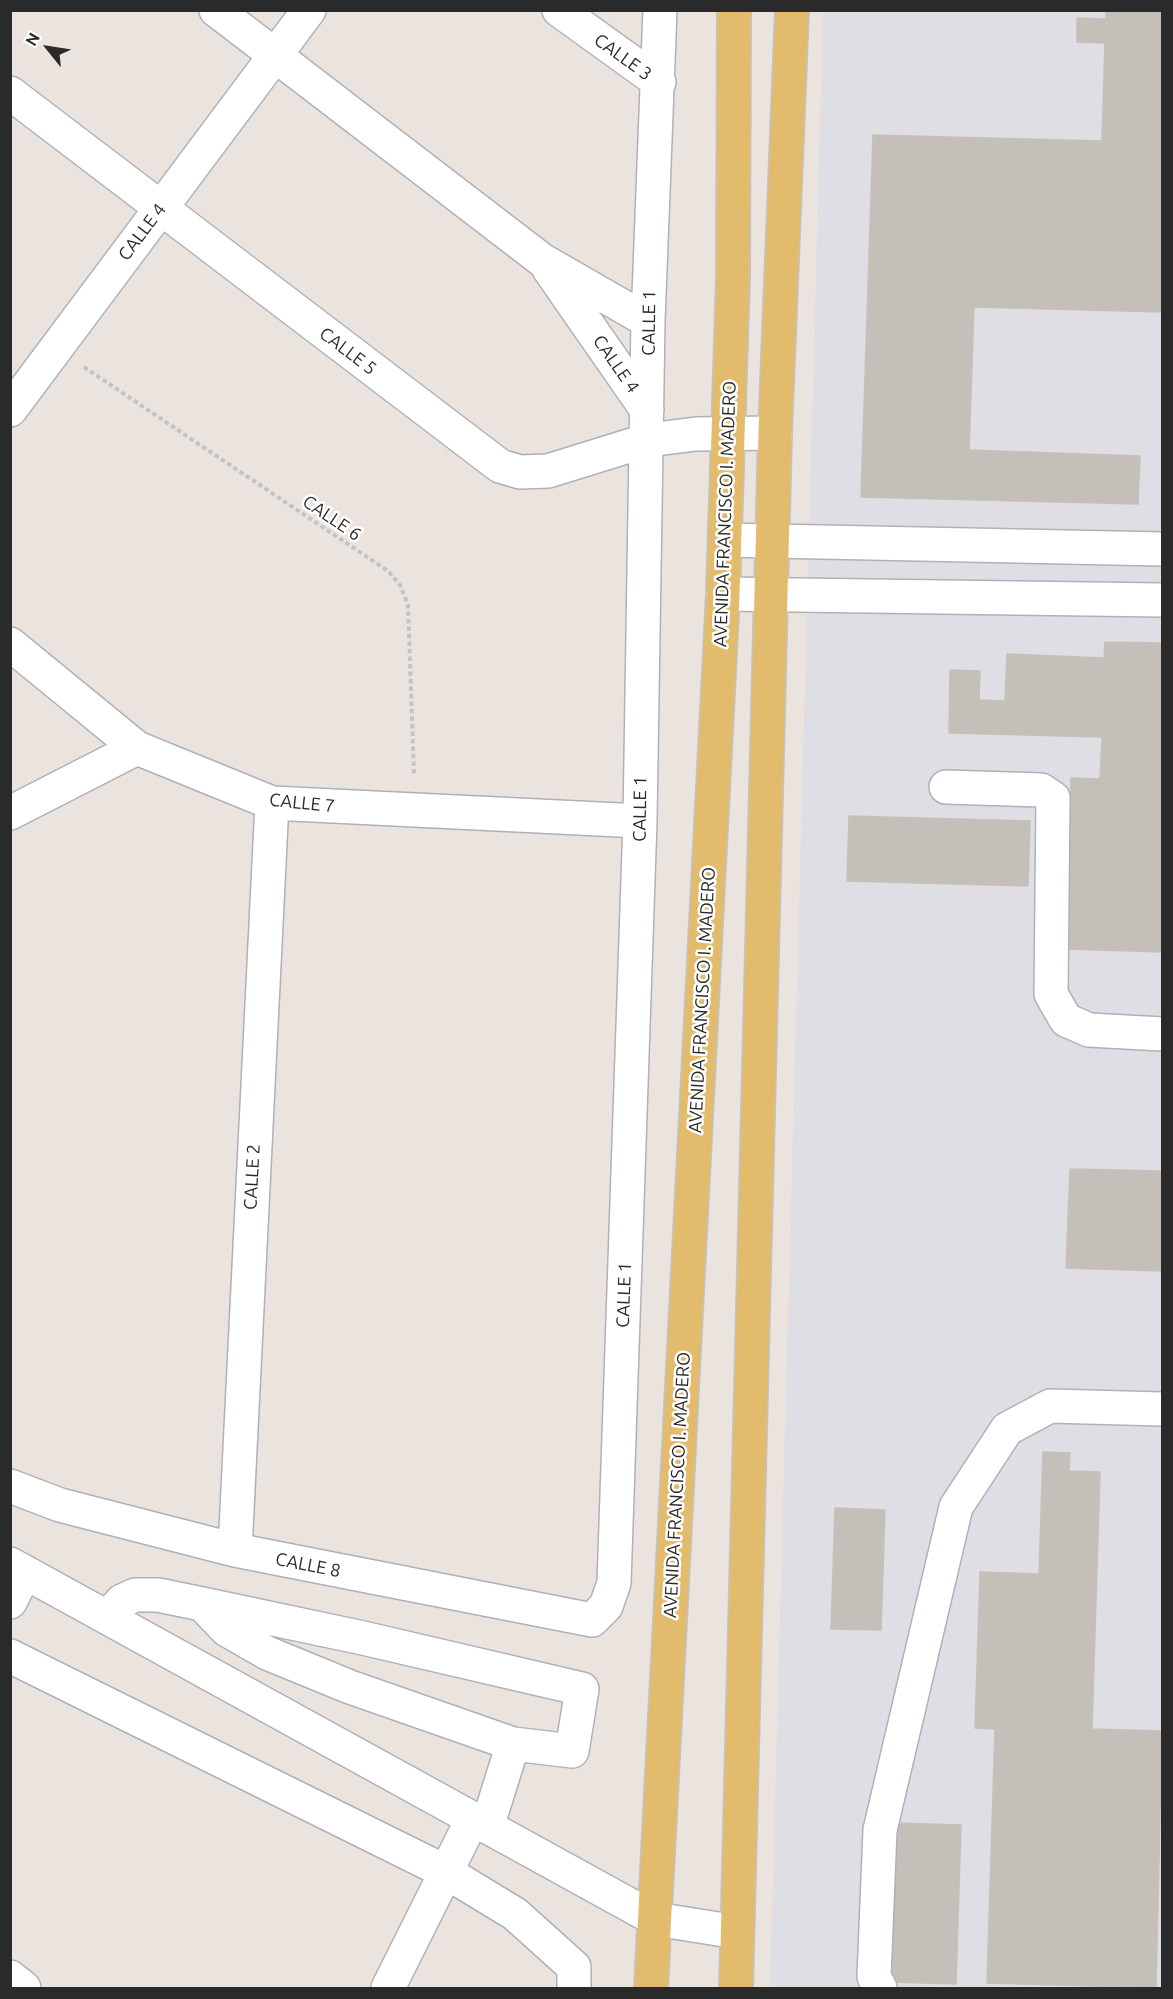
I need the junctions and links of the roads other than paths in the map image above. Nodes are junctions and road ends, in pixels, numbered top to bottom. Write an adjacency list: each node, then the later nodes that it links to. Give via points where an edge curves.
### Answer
1 (216, 10): 7 (street, CALLE 4)
2 (309, 10): 7 (street, CALLE 4)
3 (559, 10): 8 (street, CALLE 3)
4 (660, 10): 8 (street, CALLE 1)
5 (734, 10): 15 (main road, AVENIDA FRANCISCO I. MADERO)
6 (792, 10): 16 (main road)
7 (275, 56): 10 (street, CALLE 4); 11 (street, CALLE 4)
8 (658, 82): 12 (street, CALLE 1)
9 (10, 93): 10 (street, CALLE 5)
10 (161, 207): 13 (street, CALLE 4); 14 (street, CALLE 5, via 500,466 520,472 548,471)
11 (542, 260): 12 (street, CALLE 4); 14 (street, CALLE 4)
12 (648, 321): 14 (street, CALLE 1)
13 (10, 410)
14 (648, 425): 15 (street, CALLE 5); 30 (street, CALLE 1)
15 (729, 433): 16 (street, CALLE 5); 17 (main road, AVENIDA FRANCISCO I. MADERO)
16 (775, 433): 18 (main road)
17 (725, 540): 18 (street); 21 (main road, AVENIDA FRANCISCO I. MADERO)
18 (774, 542): 19 (street); 22 (main road)
19 (1066, 547): 20 (street); 23 (street)
20 (1162, 549)
21 (723, 594): 22 (street); 46 (main road, AVENIDA FRANCISCO I. MADERO)
22 (772, 594): 23 (street); 47 (main road)
23 (1062, 599): 24 (street)
24 (1162, 600)
25 (10, 644): 26 (street, CALLE 7)
26 (137, 748): 28 (street, CALLE 7); 29 (street)
27 (946, 787): 31 (street, via 1041,790 1053,798 1051,994 1066,1020 1089,1030)
28 (272, 803): 30 (street, CALLE 7); 34 (street, CALLE 2)
29 (10, 813)
30 (640, 821): 38 (street, CALLE 1, via 614,1583)
31 (1162, 1034)
32 (1162, 1409): 54 (street, via 1050,1406 1007,1429 956,1507 880,1830 874,1977)
33 (10, 1486): 34 (street, CALLE 8, via 60,1505)
34 (235, 1550): 38 (street, CALLE 8, via 592,1620)
35 (18, 1568): 36 (street); 39 (street)
36 (10, 1602)
37 (201, 1604): 39 (street, via 158,1595 135,1595 122,1601); 40 (street); 42 (street, via 228,1630 267,1653)
38 (606, 1606)
39 (107, 1617): 44 (street)
40 (363, 1638): 42 (street); 43 (street, via 582,1689 572,1751)
41 (10, 1656): 45 (street)
42 (350, 1687): 43 (street)
43 (513, 1744): 44 (street)
44 (480, 1822): 45 (street); 46 (street)
45 (446, 1872): 50 (street); 51 (street, via 515,1914 574,1967)
46 (655, 1919): 47 (street); 52 (main road, AVENIDA FRANCISCO I. MADERO)
47 (737, 1932): 53 (main road)
48 (10, 1977): 49 (street)
49 (24, 1989)
50 (388, 1989)
51 (574, 1989)
52 (651, 1989)
53 (735, 1989)
54 (880, 1989)

